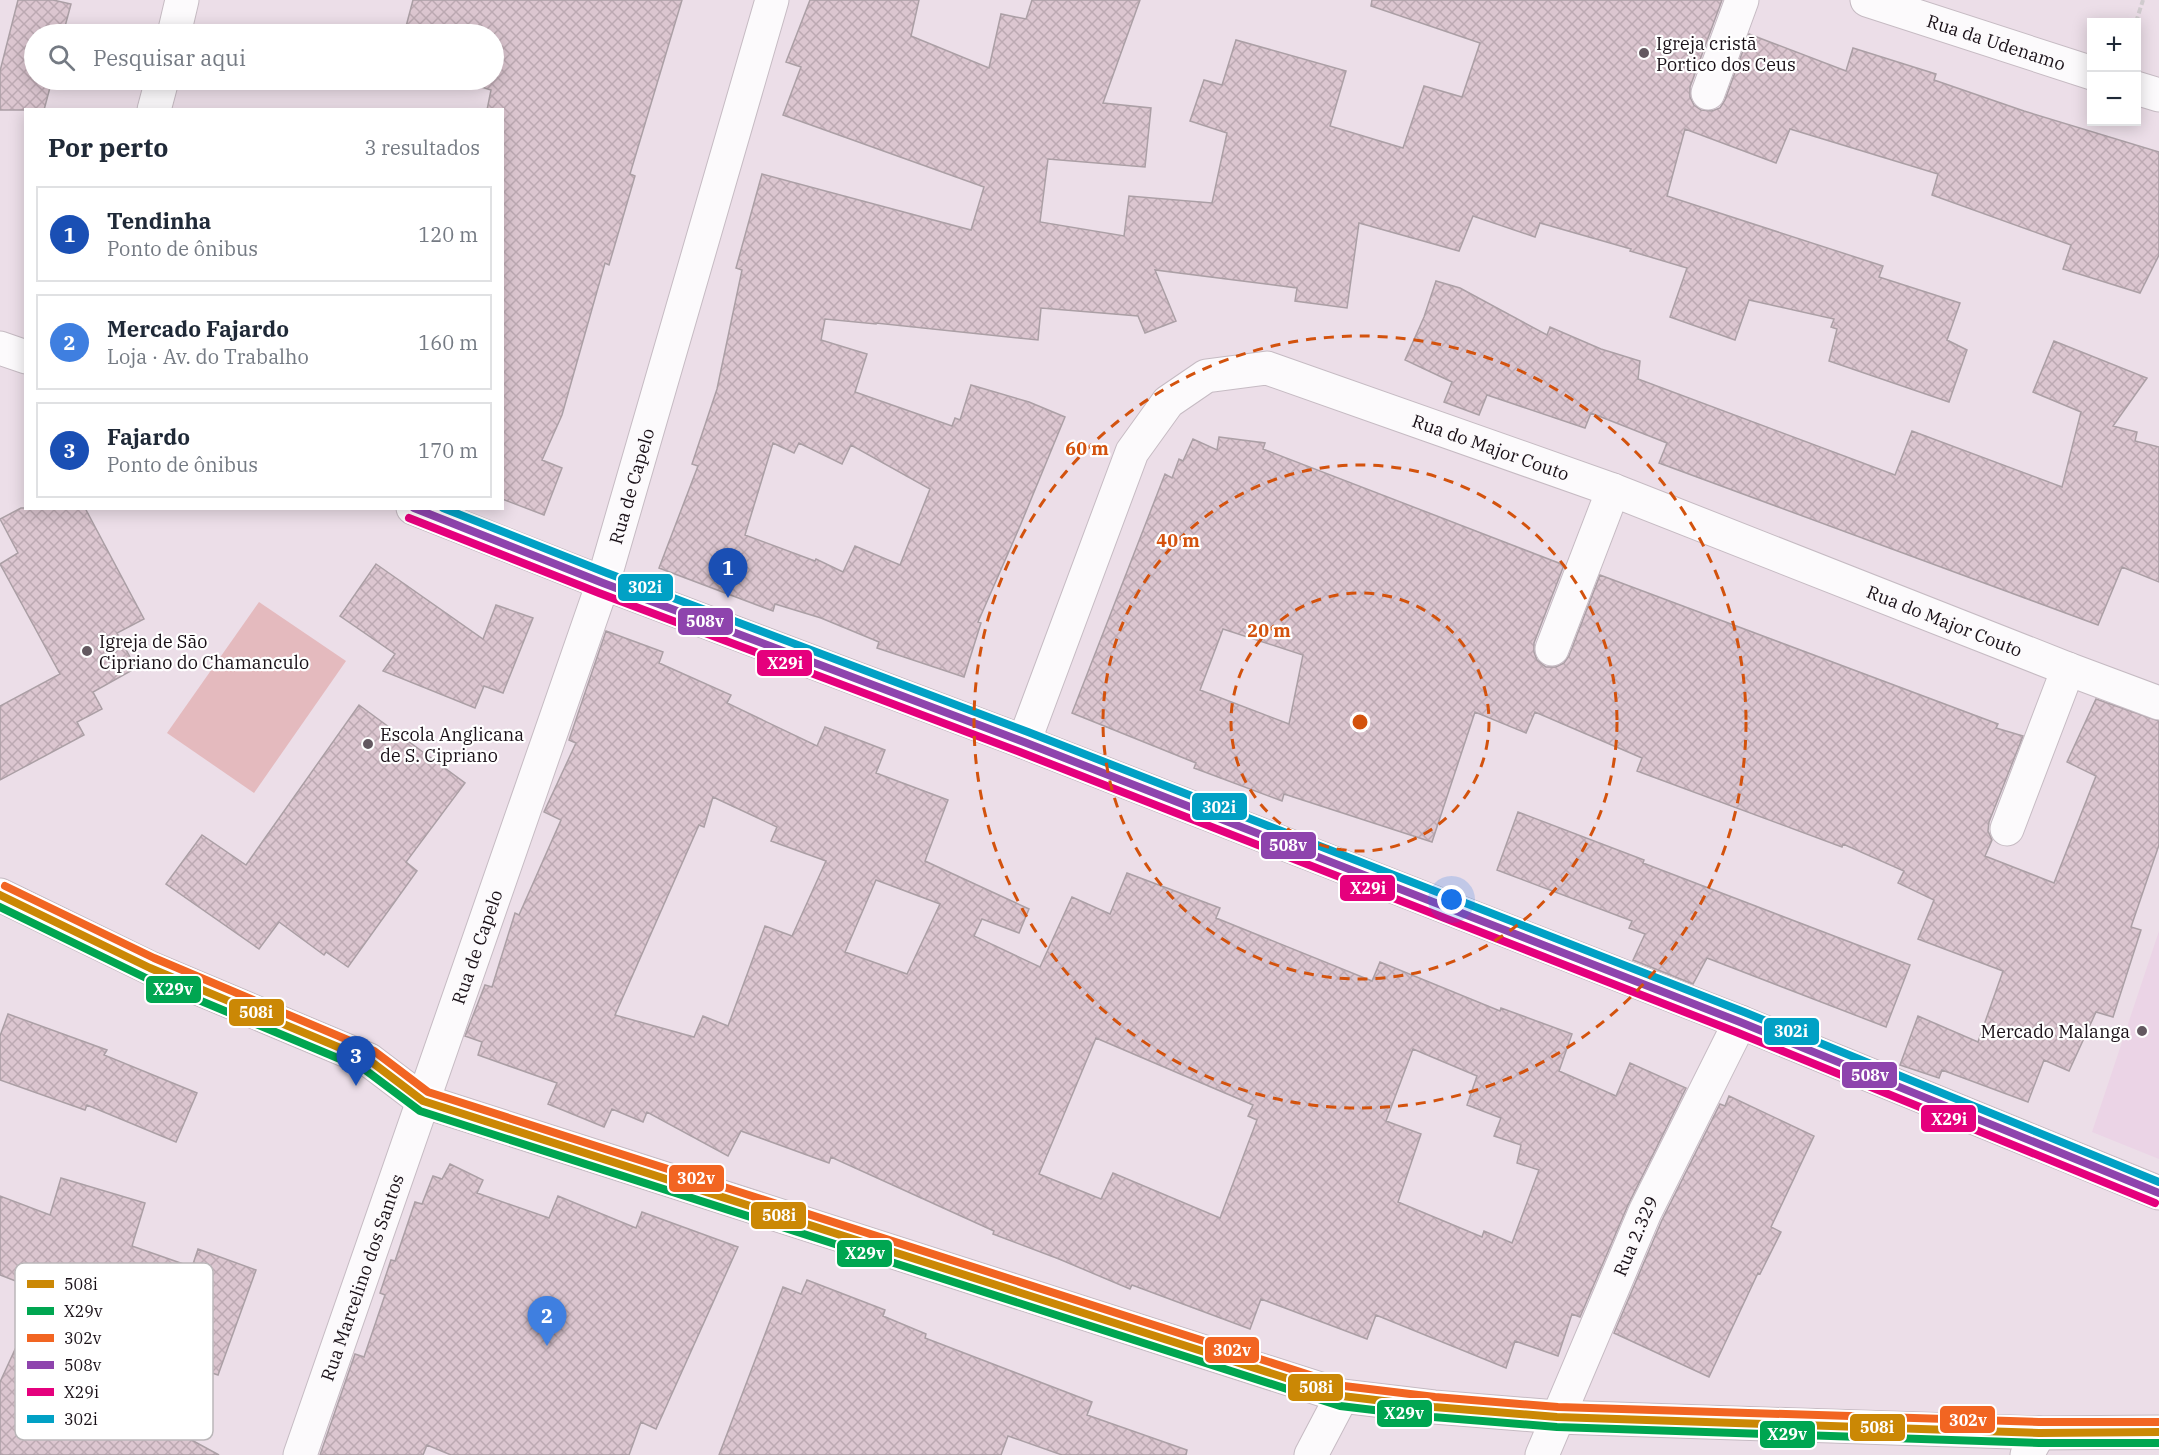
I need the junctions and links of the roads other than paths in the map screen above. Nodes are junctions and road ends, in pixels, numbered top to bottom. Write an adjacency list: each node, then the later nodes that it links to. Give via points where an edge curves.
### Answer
1 (182, 0): 5 (main road)
2 (772, 0): 16 (main road, Rua de Capelo)
3 (1742, 0): 9 (main road)
4 (1867, 0): 6 (main road, Rua da Udenamo)
5 (176, 24)
6 (2088, 72)
7 (159, 90): 11 (main road)
8 (2141, 90): 10 (main road)
9 (1708, 93)
10 (2159, 95)
11 (155, 108)
12 (0, 348): 13 (main road)
13 (24, 356)
14 (1613, 490): 17 (main road); 18 (main road, Rua do Major Couto); 20 (main road, Rua do Major Couto, via 1267,368 1206,376 1168,402 1132,452)
15 (418, 510): 16 (main road)
16 (603, 583): 20 (main road); 24 (main road, Rua de Capelo)
17 (1552, 649)
18 (2068, 669): 19 (main road, Rua do Major Couto); 21 (main road)
19 (2159, 703)
20 (1024, 742): 23 (main road)
21 (2007, 829)
22 (0, 895): 24 (main road, via 150,968 369,1060)
23 (1740, 1022): 25 (main road); 27 (main road, Rua 2.329, via 1645,1212)
24 (423, 1101): 26 (main road); 30 (main road, Rua Marcelino dos Santos)
25 (2159, 1193)
26 (1342, 1396): 27 (main road); 31 (main road)
27 (1557, 1417): 29 (main road); 32 (main road, Rua 2.329)
28 (2159, 1432): 29 (main road)
29 (2033, 1444)
30 (300, 1455)
31 (1311, 1455)
32 (1542, 1455)

